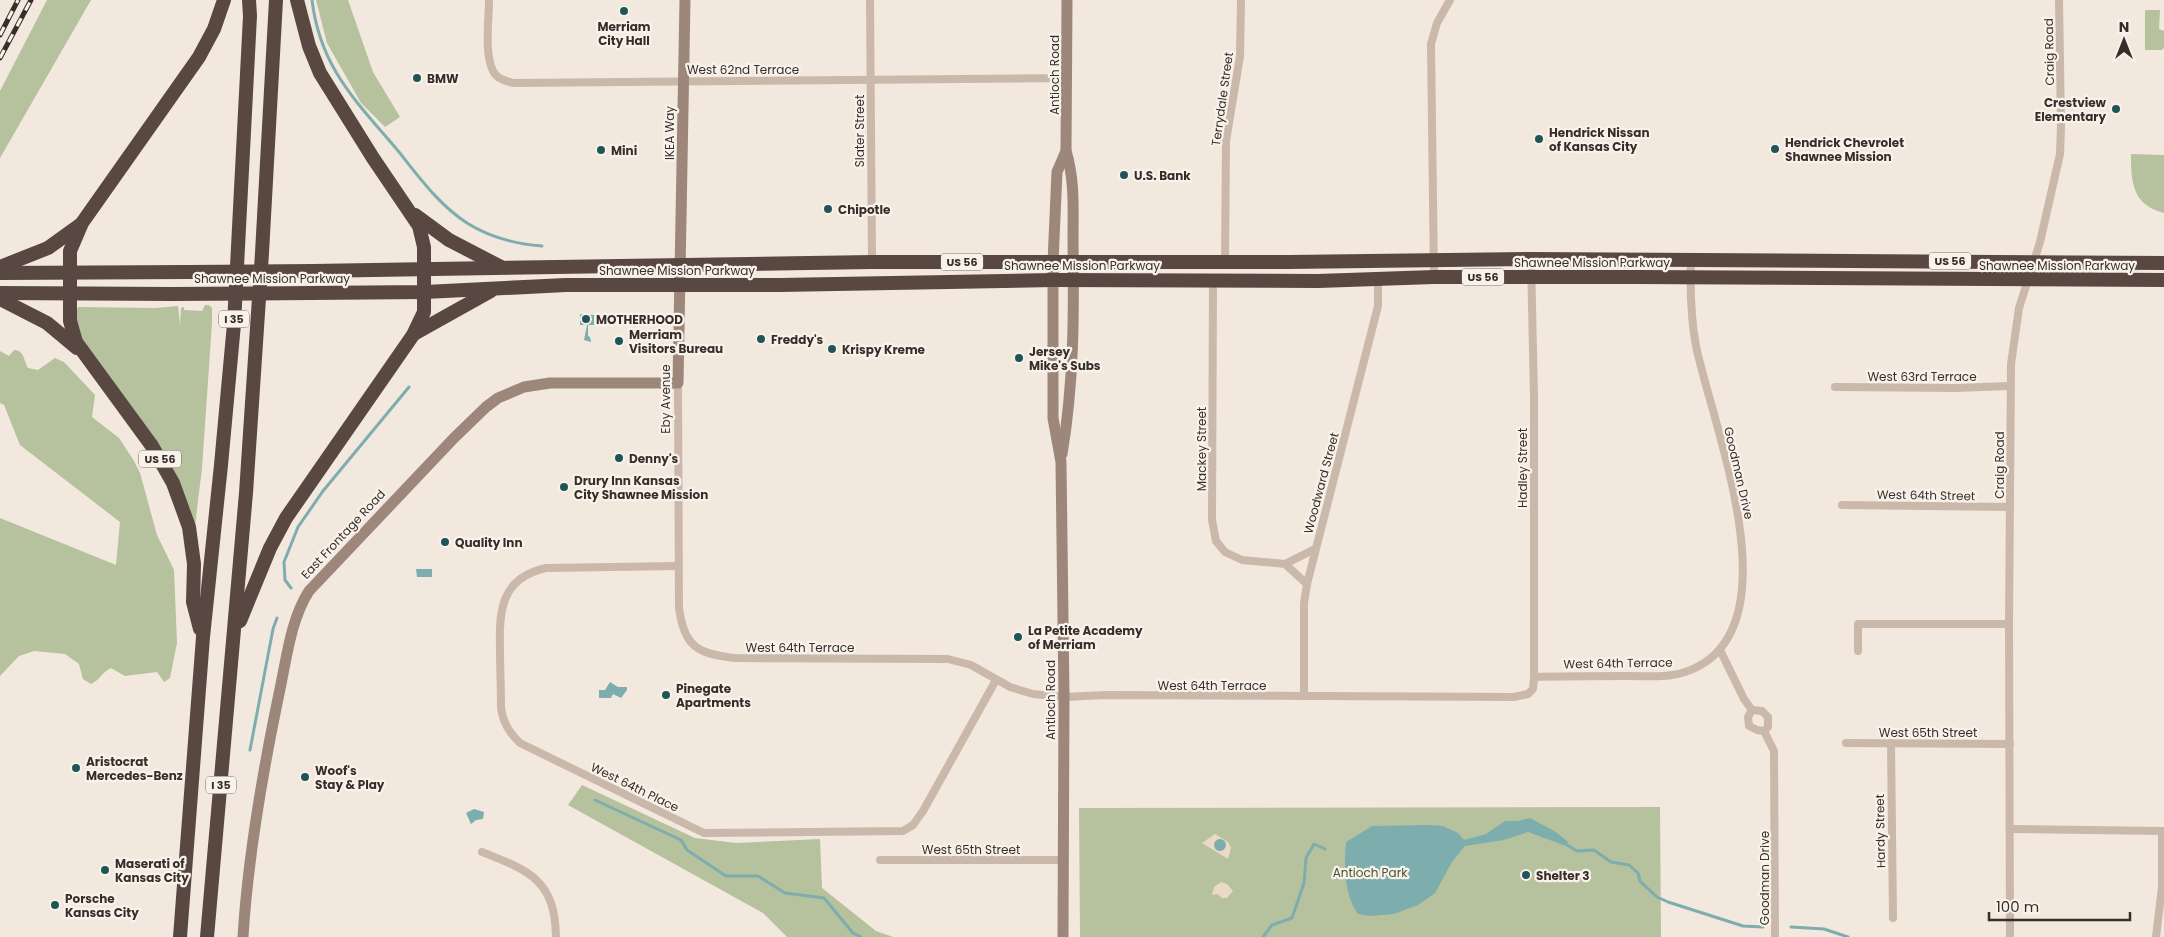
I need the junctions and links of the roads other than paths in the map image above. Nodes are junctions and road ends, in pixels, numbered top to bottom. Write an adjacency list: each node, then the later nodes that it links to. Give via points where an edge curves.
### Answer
1 (224, 0): 17 (highway, via 199,57)
2 (249, 0): 63 (highway, I 35, via 234,324)
3 (276, 0): 62 (highway, I 35, via 255,369)
4 (297, 0): 16 (highway, via 320,73)
5 (489, 0): 14 (street, West 62nd Terrace, via 489,53 494,72 501,79 514,83)
6 (685, 0): 14 (main road, IKEA Way)
7 (870, 0): 13 (street, Slater Street)
8 (1067, 0): 12 (main road, Antioch Road)
9 (1241, 0): 25 (street, Terrydale Street, via 1240,56 1226,141)
10 (1450, 0): 19 (street, via 1432,44)
11 (2059, 0): 21 (street, Craig Road, via 2060,154)
12 (1068, 78): 13 (street, West 62nd Terrace); 15 (main road, Antioch Road)
13 (870, 80): 14 (street, West 62nd Terrace); 22 (street, Slater Street)
14 (684, 81): 28 (main road, IKEA Way)
15 (1066, 151): 23 (main road, Antioch Road, via 1057,172); 24 (main road, Antioch Road, via 1072,171)
16 (410, 212): 29 (highway, via 449,240); 30 (highway, via 423,237)
17 (82, 222): 27 (highway, via 48,248); 32 (highway, via 71,246)
18 (1531, 259): 19 (highway, Shawnee Mission Parkway / US 56); 20 (highway, Shawnee Mission Parkway / US 56); 34 (street, Hadley Street)
19 (1434, 260): 25 (highway, Shawnee Mission Parkway / US 56); 33 (street)
20 (1691, 260): 21 (highway, Shawnee Mission Parkway / US 56); 35 (street, Goodman Drive)
21 (2034, 261): 26 (highway, Shawnee Mission Parkway / US 56); 40 (street, Craig Road)
22 (872, 262): 23 (highway, Shawnee Mission Parkway / US 56); 28 (highway, Shawnee Mission Parkway / US 56); 42 (highway, via 864,269)
23 (1053, 262): 24 (highway, Shawnee Mission Parkway / US 56); 37 (main road, Antioch Road)
24 (1074, 262): 25 (highway, Shawnee Mission Parkway / US 56); 38 (main road, Antioch Road)
25 (1225, 262)
26 (2164, 263)
27 (0, 266)
28 (681, 267): 29 (highway, Shawnee Mission Parkway / US 56); 43 (main road, Eby Avenue)
29 (504, 268): 30 (highway, Shawnee Mission Parkway / US 56)
30 (424, 270): 32 (highway, Shawnee Mission Parkway / US 56, bridge); 45 (highway)
31 (0, 273): 32 (highway, Shawnee Mission Parkway)
32 (70, 273): 47 (highway, US 56)
33 (1434, 277): 34 (highway, Shawnee Mission Parkway / US 56); 36 (highway, Shawnee Mission Parkway / US 56)
34 (1532, 277): 35 (highway, Shawnee Mission Parkway / US 56); 67 (street, Hadley Street)
35 (1691, 277): 40 (highway, Shawnee Mission Parkway / US 56); 65 (street, Goodman Drive, via 1696,346 1734,493 1741,550 1739,614 1734,629)
36 (1378, 279): 39 (highway, Shawnee Mission Parkway / US 56); 57 (street, Woodward Street, via 1378,306)
37 (1053, 280): 38 (highway, Shawnee Mission Parkway / US 56); 42 (highway, Shawnee Mission Parkway / US 56); 54 (main road, Antioch Road, via 1053,418)
38 (1074, 280): 39 (highway, Shawnee Mission Parkway / US 56); 54 (main road, Antioch Road, via 1068,417)
39 (1213, 280): 58 (street, Mackey Street, via 1212,520 1216,541 1233,557)
40 (2027, 280): 41 (highway, Shawnee Mission Parkway / US 56); 52 (street, Craig Road, via 2014,332)
41 (2164, 280)
42 (811, 284): 43 (highway, Shawnee Mission Parkway / US 56)
43 (682, 285): 44 (highway, Shawnee Mission Parkway / US 56); 51 (main road, Eby Avenue)
44 (494, 289): 45 (highway, Shawnee Mission Parkway); 49 (highway, US 56)
45 (424, 292): 47 (highway, Shawnee Mission Parkway, bridge); 49 (highway, via 424,312)
46 (0, 293): 47 (highway, Shawnee Mission Parkway)
47 (70, 293): 50 (highway, US 56, via 72,331)
48 (0, 299): 50 (highway, via 47,323)
49 (413, 335): 62 (highway, US 56, via 286,518)
50 (87, 357): 63 (highway, US 56, via 163,464 184,508 194,564 193,602)
51 (678, 383): 59 (street, Eby Avenue); 84 (main road, East Frontage Road, via 550,383 524,387 498,398 448,444 309,591 297,613 276,708 252,844)
52 (2009, 386): 53 (street, West 63rd Terrace); 56 (street, Craig Road)
53 (1835, 387)
54 (1061, 462): 70 (main road, Antioch Road)
55 (1842, 505): 56 (street, West 64th Street)
56 (2010, 507): 61 (street, Craig Road)
57 (1315, 548): 58 (street); 60 (street, Woodward Street)
58 (1285, 564): 60 (street)
59 (678, 566): 64 (street, Eby Avenue, via 682,630); 68 (street, West 64th Place, via 546,568 528,573 516,582 499,616 501,707 509,732 520,743 704,833 902,831 913,825 923,811)
60 (1306, 584): 69 (street, Woodward Street)
61 (2009, 624): 66 (street, via 1858,624); 75 (street, Craig Road)
62 (234, 633): 83 (highway, I 35)
63 (203, 637): 82 (highway, I 35)
64 (695, 646): 68 (street, West 64th Terrace, via 706,654 735,658 948,659 971,665)
65 (1720, 650): 67 (street, West 64th Terrace, via 1695,668 1673,675); 71 (street, Goodman Drive)
66 (1858, 651)
67 (1534, 677): 69 (street, West 64th Terrace, via 1528,694 1514,697)
68 (996, 680): 70 (street, West 64th Terrace, via 1033,694)
69 (1304, 695): 70 (street, West 64th Terrace)
70 (1064, 697): 80 (main road, Antioch Road)
71 (1752, 710): 72 (street, Goodman Drive, via 1748,717 1749,726); 72 (street, Goodman Drive, via 1762,711 1768,717 1768,727)
72 (1764, 731): 87 (street, Goodman Drive, via 1774,752)
73 (1891, 743): 74 (street, West 65th Street); 75 (street, West 65th Street); 81 (street, Hardy Street)
74 (1846, 744)
75 (2010, 744): 76 (street, Craig Road)
76 (2011, 829): 77 (street); 88 (street, Craig Road)
77 (2163, 831): 89 (street, via 2162,887)
78 (482, 852): 85 (street, via 522,869 542,885 555,911)
79 (880, 860): 80 (street, West 65th Street)
80 (1063, 860): 86 (main road, Antioch Road)
81 (1893, 918)
82 (180, 937)
83 (207, 937)
84 (243, 937)
85 (556, 937)
86 (1064, 937)
87 (1775, 937)
88 (2010, 937)
89 (2156, 937)

